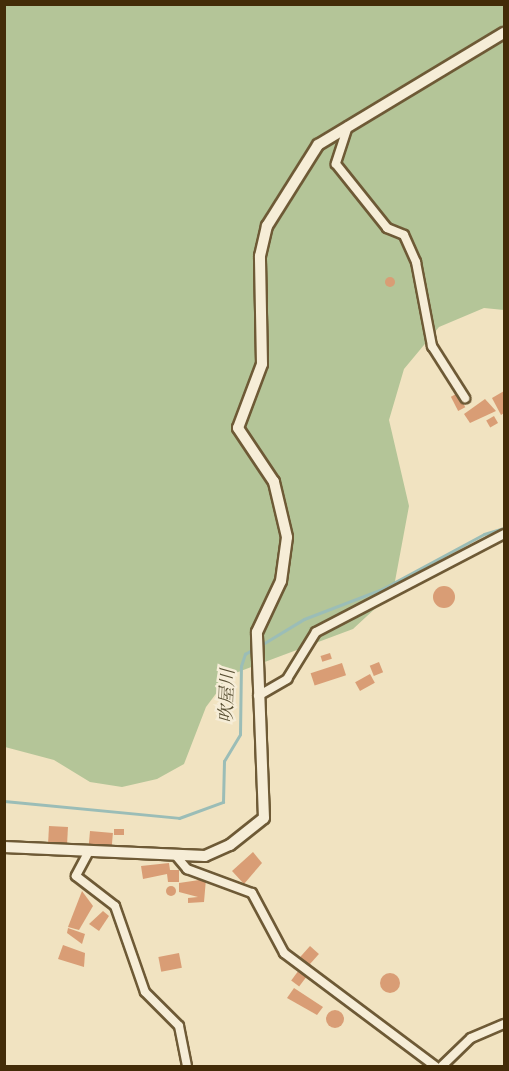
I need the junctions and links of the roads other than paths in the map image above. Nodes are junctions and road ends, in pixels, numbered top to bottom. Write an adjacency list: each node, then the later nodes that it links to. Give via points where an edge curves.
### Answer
1 (504, 33): 2 (street)
2 (349, 124): 3 (street, via 336,164 387,228 404,235 432,346); 5 (street, via 302,162 267,226 260,256 262,364 238,428 274,482 287,560 257,632)
3 (465, 398)
4 (504, 534): 5 (street, via 316,632 287,679)
5 (258, 696): 8 (street, via 266,762 264,818 219,851)
6 (4, 847): 7 (street)
7 (87, 854): 8 (street); 10 (street, via 76,876 115,906 145,992 179,1026)
8 (177, 857): 11 (street, via 187,869 252,893 284,953)
9 (504, 1024): 12 (street, via 471,1038)
10 (187, 1066)
11 (435, 1066)
12 (442, 1066)

